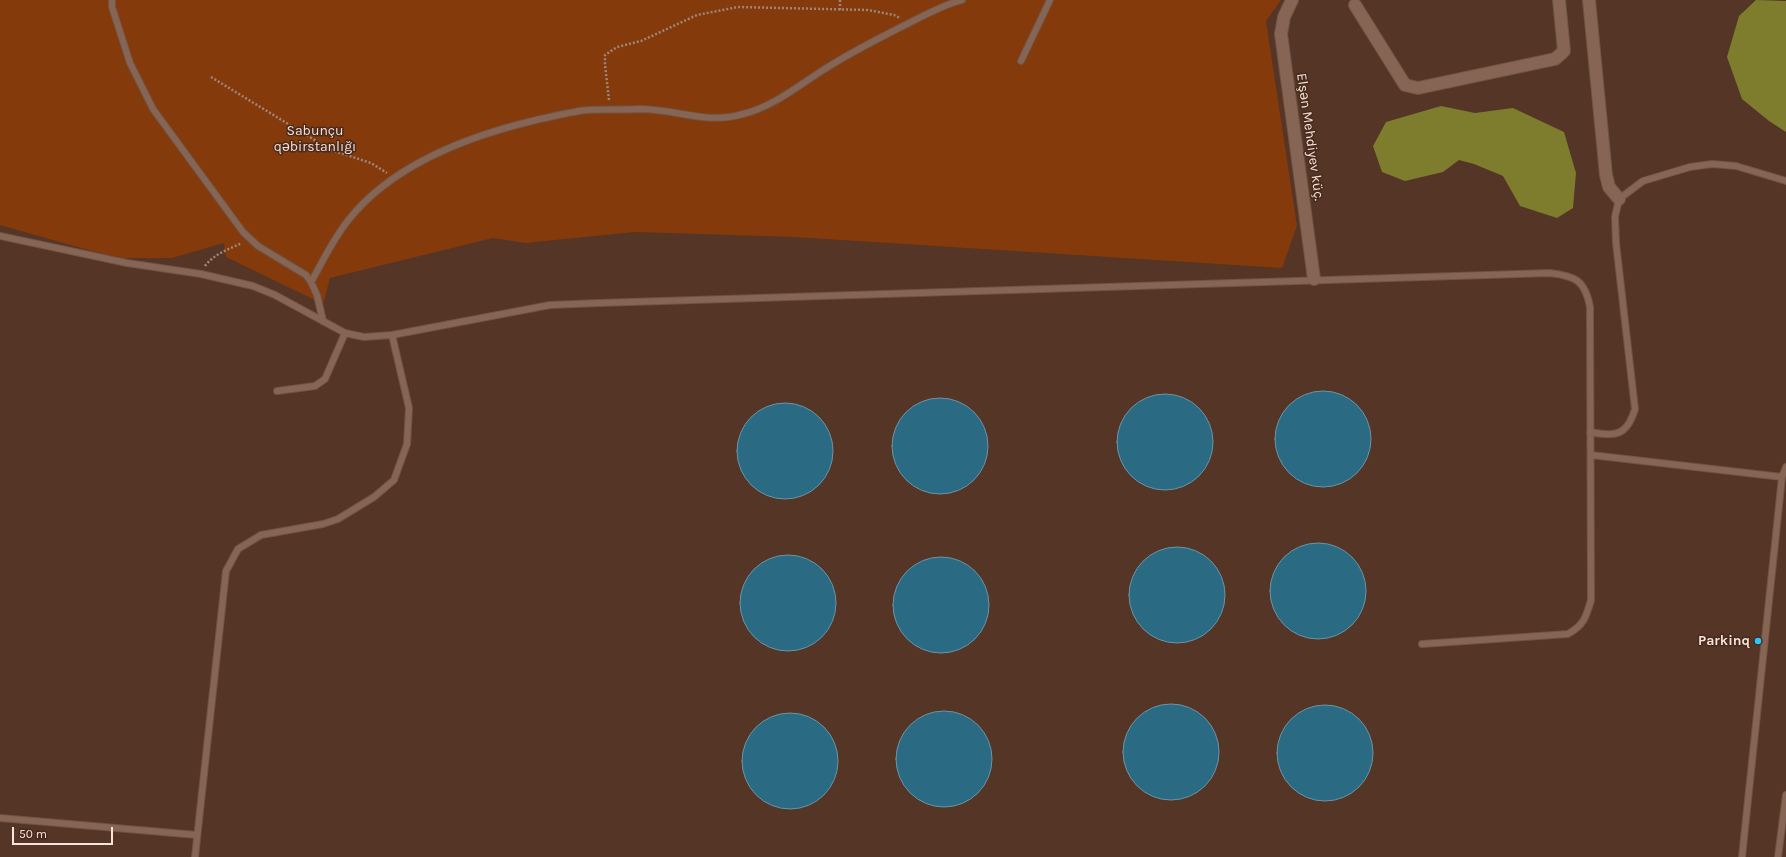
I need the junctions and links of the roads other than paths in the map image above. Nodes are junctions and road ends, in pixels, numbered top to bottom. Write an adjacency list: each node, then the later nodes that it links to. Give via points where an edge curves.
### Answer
1 (112, 0): 13 (lane, via 130,63 153,109 228,214 251,239 267,252 306,275)
2 (962, 0): 13 (lane, via 909,23 833,63 764,107 744,114 723,119 705,119 650,109 579,112 502,129 466,141 394,177 367,200 349,218)
3 (1050, 0): 8 (lane)
4 (1292, 0): 12 (street, Elşən Mehdiyev küç., via 1284,17 1281,34)
5 (1559, 0): 7 (street, via 1564,52 1555,59 1418,88 1406,85)
6 (1589, 0): 10 (street, via 1606,175 1609,187)
7 (1355, 5)
8 (1021, 61)
9 (1786, 181): 10 (lane, via 1736,166 1712,164 1690,167 1643,181)
10 (1619, 199): 18 (lane, via 1615,217 1616,243 1635,409 1632,420 1625,430 1618,434 1608,436)
11 (0, 236): 14 (lane, via 253,286 275,294)
12 (1314, 279): 16 (lane, via 550,305); 18 (lane, via 1550,273 1566,275 1580,282 1588,293 1590,307)
13 (311, 282): 14 (lane)
14 (323, 321): 15 (lane)
15 (345, 333): 16 (lane, via 364,337); 17 (lane, via 325,379 315,386)
16 (392, 336): 25 (lane, via 409,408 407,444 394,480 374,497 338,519 261,535 238,549 226,571)
17 (277, 392)
18 (1590, 432): 19 (lane)
19 (1591, 455): 21 (lane); 22 (lane, via 1591,600 1579,628 1568,634 1555,636)
20 (1786, 467): 21 (lane)
21 (1782, 477): 27 (lane)
22 (1422, 644)
23 (1786, 795): 28 (lane)
24 (0, 818): 25 (lane)
25 (197, 835): 26 (lane)
26 (195, 857)
27 (1742, 857)
28 (1778, 857)

